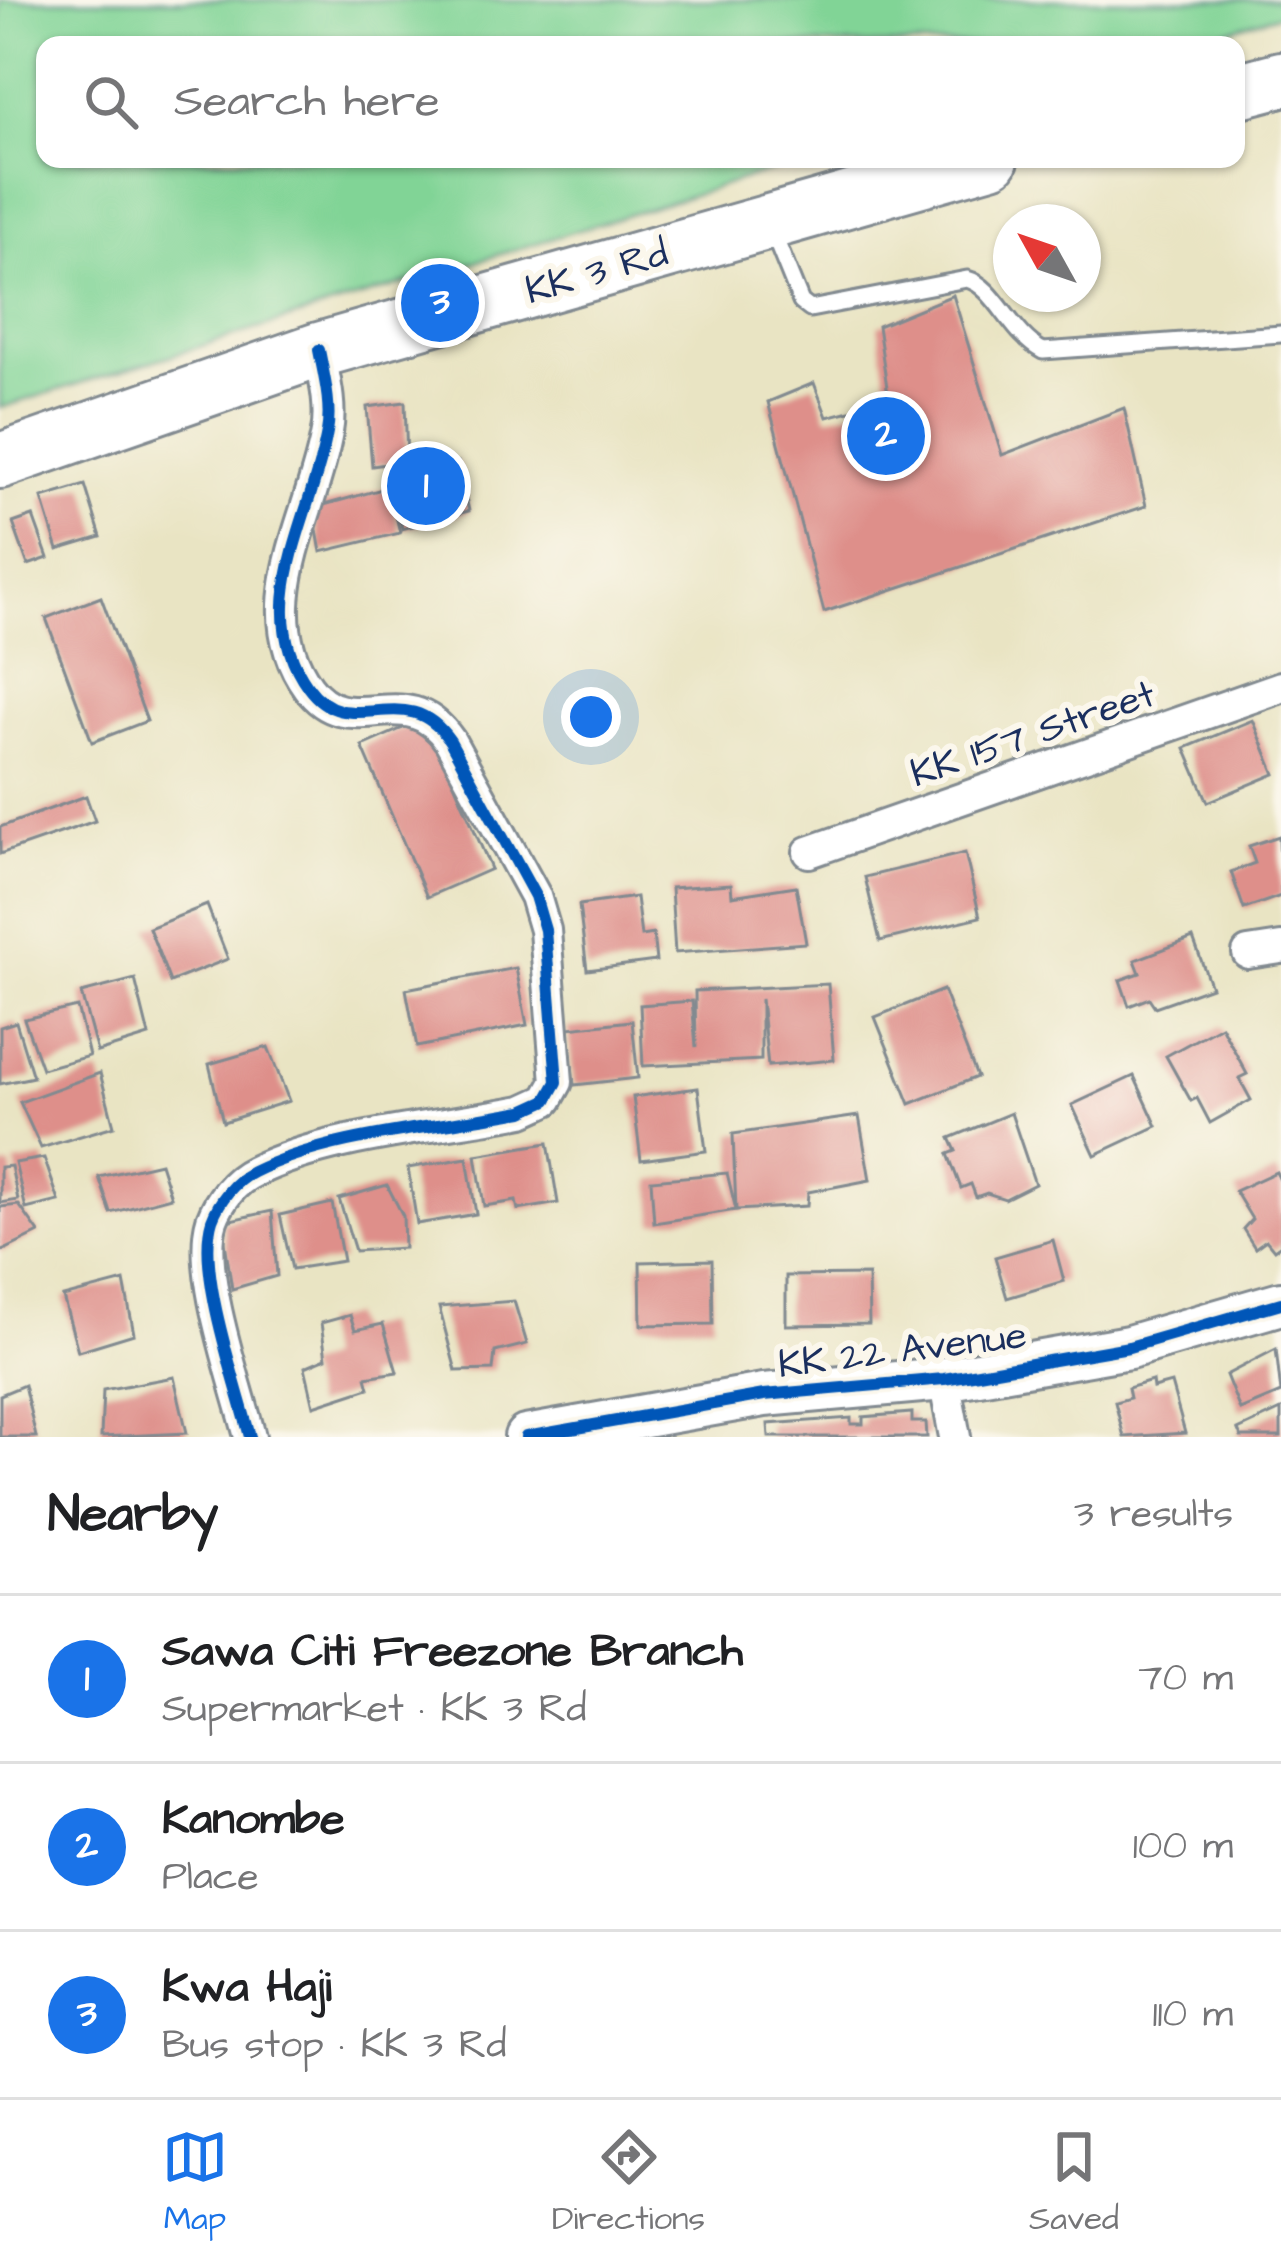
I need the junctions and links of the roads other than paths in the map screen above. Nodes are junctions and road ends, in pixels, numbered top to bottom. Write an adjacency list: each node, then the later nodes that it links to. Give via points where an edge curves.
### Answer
1 (1281, 79): 2 (highway)
2 (1245, 89)
3 (958, 168): 4 (highway, KK 3 Rd)
4 (767, 220): 5 (lane, via 810,309 967,279 1043,351); 6 (highway, KK 3 Rd)
5 (1281, 334)
6 (319, 350): 7 (highway, KK 3 Rd); 14 (street, via 328,428 285,578 283,621 294,667 339,710 408,708 435,718 451,741 535,896 557,1082 547,1100 523,1111 328,1148 251,1172 226,1193 211,1223 210,1271)
7 (0, 461)
8 (1281, 687): 9 (street, KK 157 Street)
9 (809, 852)
10 (1281, 948): 11 (street)
11 (1248, 952)
12 (1281, 1304): 13 (street, KK 22 Avenue, via 1129,1346)
13 (944, 1378): 15 (street, KK 22 Avenue, via 764,1395); 16 (street)
14 (250, 1437)
15 (526, 1437)
16 (955, 1437)

